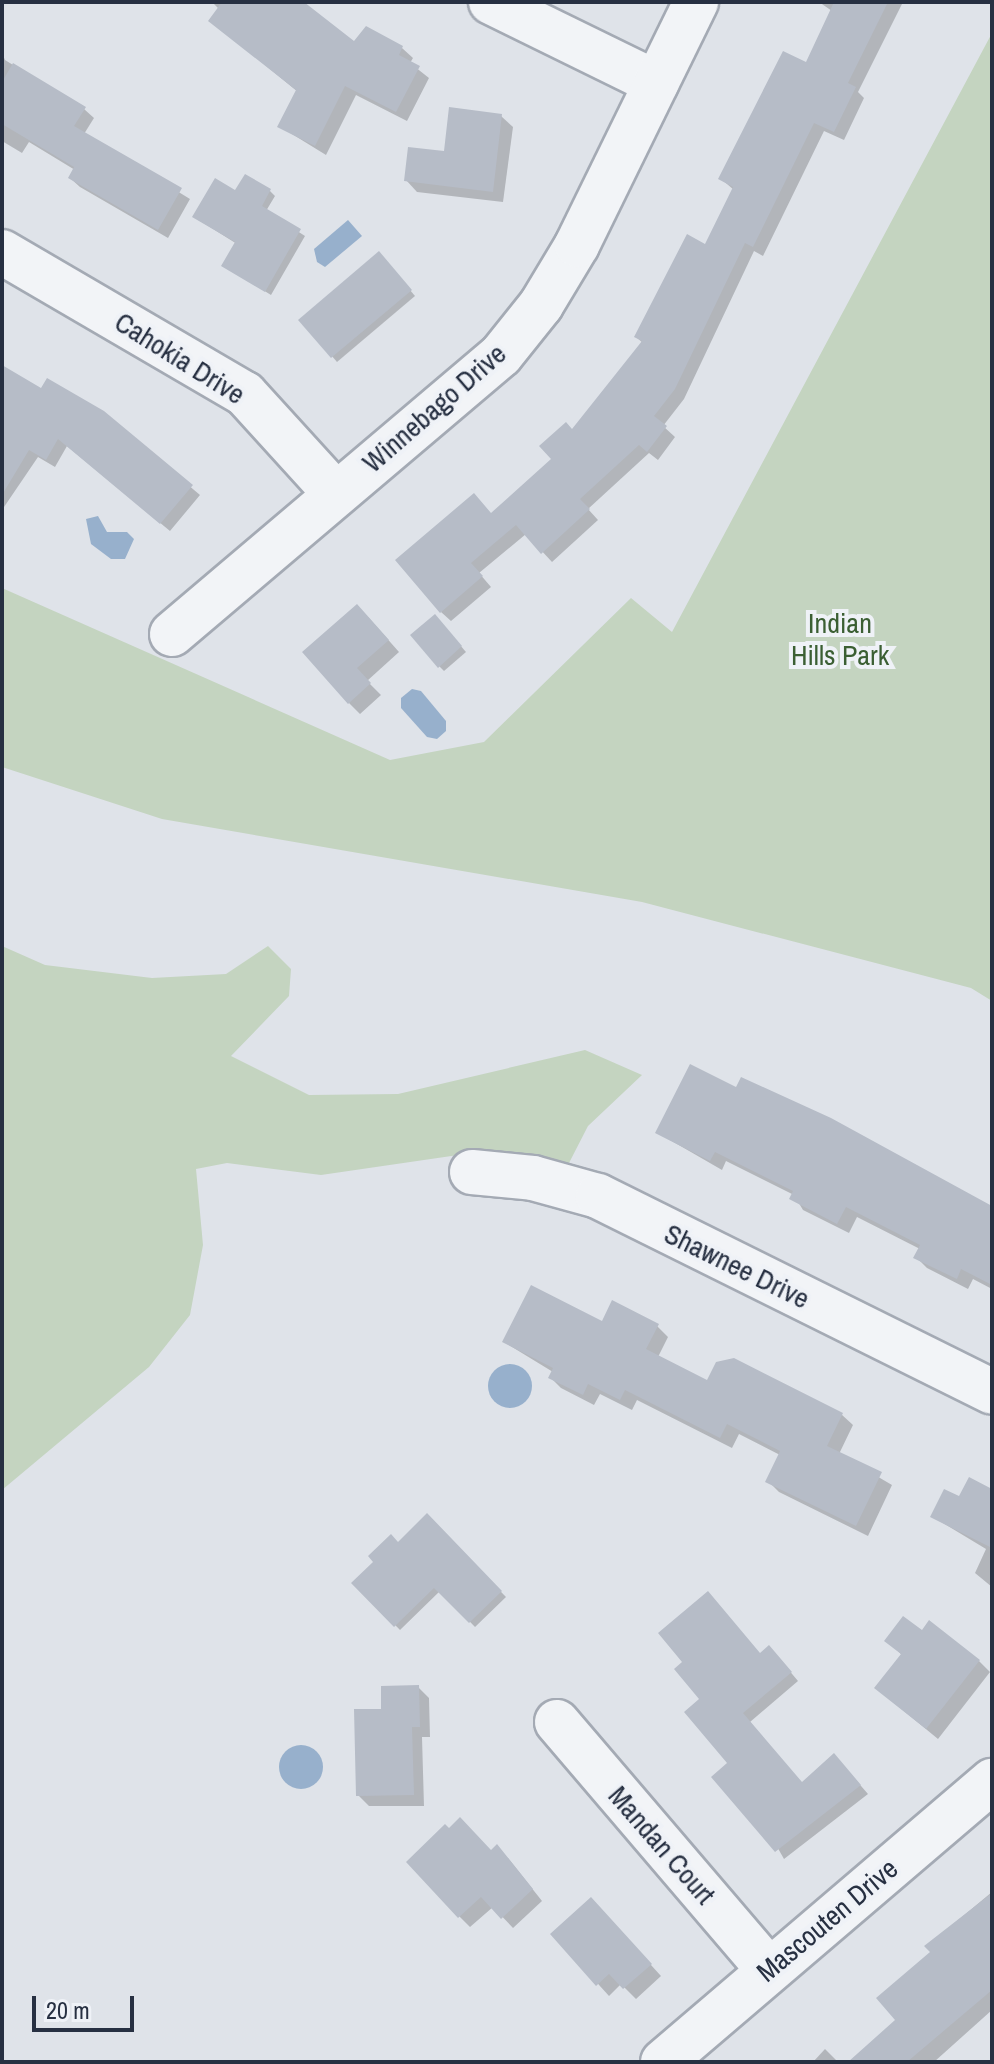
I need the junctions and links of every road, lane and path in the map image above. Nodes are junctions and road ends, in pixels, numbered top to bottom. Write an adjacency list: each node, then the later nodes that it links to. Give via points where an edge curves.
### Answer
1 (491, 2): 3 (street)
2 (696, 2): 3 (street, Winnebago Drive)
3 (656, 83): 5 (street, Winnebago Drive, via 577,245 541,305 501,355)
4 (2, 252): 5 (street, Cahokia Drive, via 245,394)
5 (335, 493): 6 (street, Winnebago Drive)
6 (172, 634)
7 (472, 1172): 8 (street, Shawnee Drive, via 533,1178 598,1196)
8 (992, 1392)
9 (557, 1722): 11 (street, Mandan Court)
10 (992, 1781): 11 (street, Mascouten Drive)
11 (768, 1969): 12 (street, Mascouten Drive)
12 (663, 2062)

